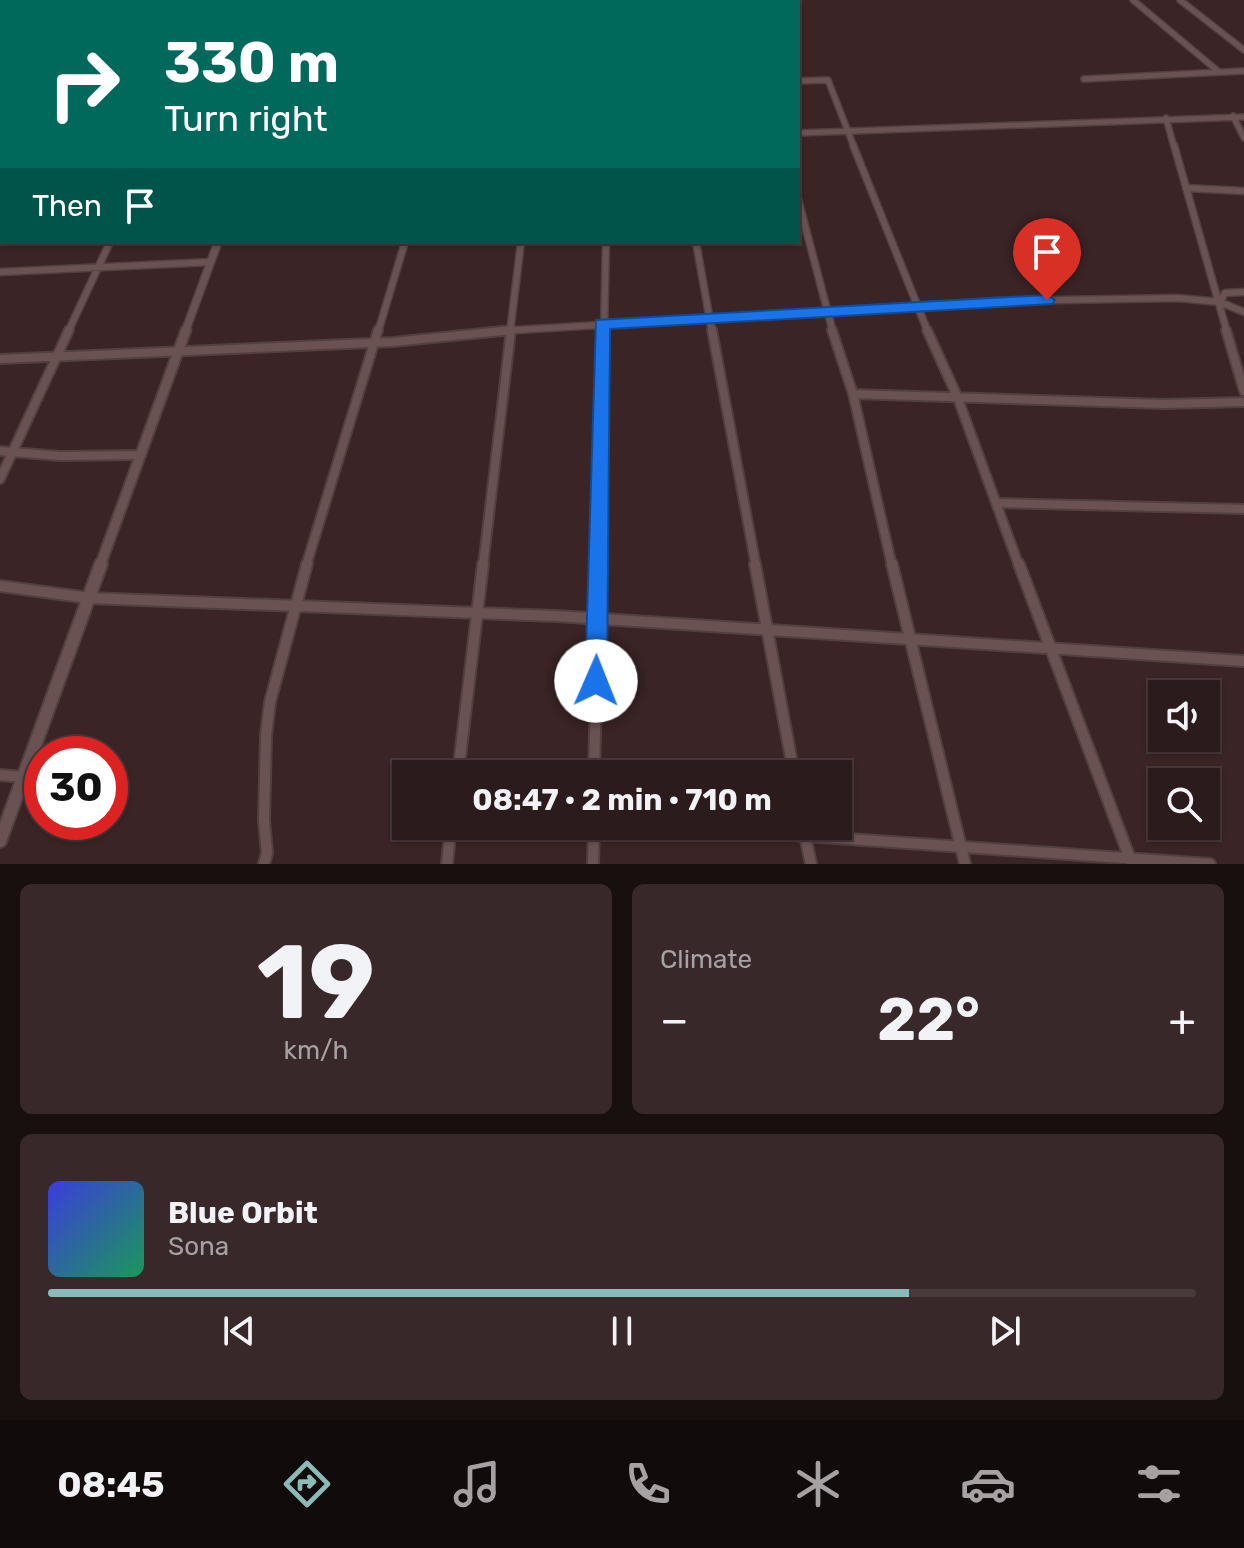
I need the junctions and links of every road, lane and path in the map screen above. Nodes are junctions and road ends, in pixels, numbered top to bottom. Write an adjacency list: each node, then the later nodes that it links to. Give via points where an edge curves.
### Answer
1 (1133, 0): 5 (street)
2 (1180, 0): 3 (street)
3 (1244, 50)
4 (1244, 71): 5 (street)
5 (1219, 72): 6 (street)
6 (1084, 79)
7 (800, 81): 11 (street, via 828,80)
8 (1233, 116): 9 (street); 10 (street); 13 (street)
9 (1244, 117)
10 (1166, 118): 11 (street); 14 (street)
11 (849, 130): 12 (street); 28 (street)
12 (800, 133)
13 (1244, 138)
14 (1186, 188): 15 (street); 27 (street)
15 (1244, 191)
16 (800, 207): 29 (street)
17 (109, 244): 24 (street)
18 (217, 244): 23 (street)
19 (404, 244): 34 (street)
20 (521, 244): 33 (street)
21 (606, 244): 32 (street)
22 (696, 244): 31 (street)
23 (211, 262): 24 (street); 35 (street)
24 (99, 267): 25 (street); 36 (street)
25 (0, 272)
26 (1244, 292): 27 (street, via 1225,293)
27 (1220, 302): 28 (street, via 1127,298); 30 (street); 38 (street)
28 (917, 306): 29 (street); 40 (street)
29 (826, 311): 31 (street); 39 (street)
30 (1244, 312)
31 (711, 318): 32 (street); 53 (street)
32 (602, 324): 33 (street); 52 (street)
33 (511, 330): 34 (street); 51 (street)
34 (373, 342): 35 (street); 50 (street)
35 (180, 349): 36 (street); 44 (street)
36 (59, 356): 37 (street); 43 (street)
37 (0, 359)
38 (1244, 391)
39 (853, 394): 40 (street); 54 (street)
40 (957, 396): 41 (street); 46 (street)
41 (1244, 402)
42 (0, 451): 43 (street)
43 (13, 452): 44 (street); 45 (street)
44 (141, 455): 49 (street)
45 (0, 479)
46 (997, 503): 47 (street); 55 (street)
47 (1244, 509)
48 (0, 586): 49 (street)
49 (89, 598): 50 (street); 61 (street)
50 (295, 606): 51 (street); 69 (street, via 266,735)
51 (477, 613): 52 (street); 57 (street)
52 (597, 618): 53 (street); 58 (street)
53 (769, 630): 54 (street); 59 (street)
54 (909, 639): 55 (street); 67 (street)
55 (1049, 648): 56 (street); 68 (street)
56 (1244, 661)
57 (460, 760)
58 (594, 760)
59 (792, 760)
60 (0, 775): 61 (street)
61 (23, 777): 66 (street)
62 (852, 836): 67 (street)
63 (450, 840): 70 (street)
64 (594, 840): 71 (street)
65 (806, 840): 72 (street)
66 (0, 841)
67 (960, 847): 68 (street); 73 (street)
68 (1131, 861): 74 (street)
69 (264, 864)
70 (447, 864)
71 (593, 864)
72 (811, 864)
73 (965, 864)
74 (1210, 864)

